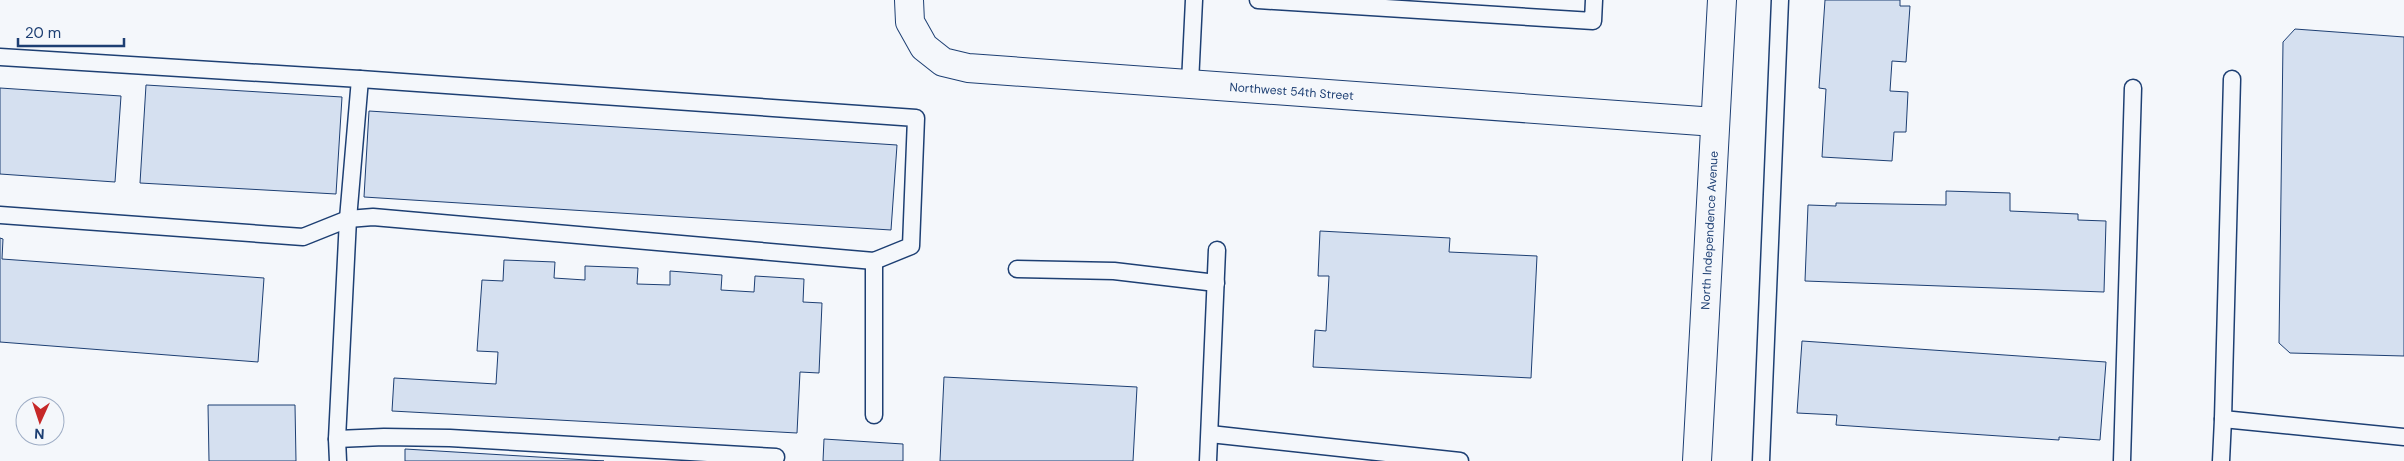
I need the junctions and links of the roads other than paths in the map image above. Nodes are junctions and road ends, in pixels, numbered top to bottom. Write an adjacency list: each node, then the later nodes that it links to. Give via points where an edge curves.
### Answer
1 (909, 0): 10 (street, Northwest 54th Street, via 910,22 924,47 943,62 968,68)
2 (1194, 0): 10 (lane)
3 (1258, 0): 4 (lane, via 1593,20)
4 (1594, 0)
5 (1722, 0): 12 (street, North Independence Avenue)
6 (1780, 0): 29 (lane)
7 (0, 58): 8 (lane)
8 (360, 79): 14 (lane); 16 (lane, via 916,118 911,246)
9 (2232, 79): 20 (lane)
10 (1190, 83): 12 (street, Northwest 54th Street)
11 (2133, 88): 30 (lane)
12 (1716, 122): 28 (street, North Independence Avenue)
13 (0, 215): 14 (lane, via 303,237)
14 (348, 219): 16 (lane, via 373,217); 23 (lane)
15 (1217, 250): 18 (lane)
16 (874, 261): 19 (lane)
17 (1016, 269): 18 (lane, via 1114,271)
18 (1216, 283): 21 (lane)
19 (874, 415)
20 (2223, 419): 22 (lane); 31 (lane)
21 (1210, 434): 26 (lane); 27 (lane)
22 (2404, 436)
23 (337, 439): 24 (lane, via 450,438); 25 (lane)
24 (776, 457)
25 (338, 461)
26 (1208, 461)
27 (1460, 461)
28 (1697, 461)
29 (1761, 461)
30 (2122, 461)
31 (2221, 461)

